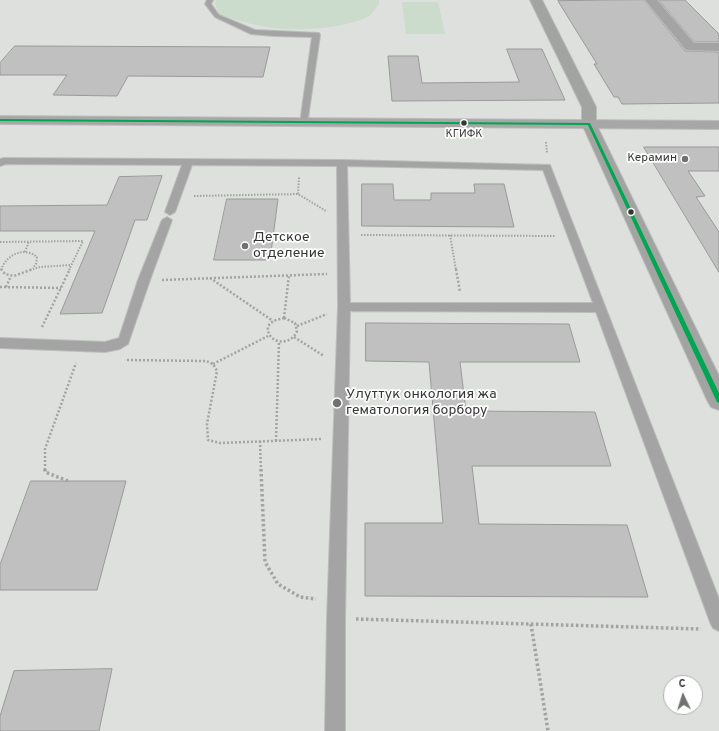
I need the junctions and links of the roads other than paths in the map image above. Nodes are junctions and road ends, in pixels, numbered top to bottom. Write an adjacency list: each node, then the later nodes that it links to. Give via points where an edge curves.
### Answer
1 (210, 0): 6 (lane, via 208,4 217,16 254,32 316,35)
2 (536, 0): 7 (main road, via 589,107)
3 (651, 0): 4 (street, via 690,47)
4 (719, 47)
5 (0, 120): 6 (main road)
6 (304, 123): 7 (main road)
7 (589, 124): 8 (main road); 15 (main road)
8 (719, 125)
9 (0, 162): 10 (lane)
10 (188, 162): 11 (lane); 14 (lane, via 124,341 105,347)
11 (342, 163): 12 (lane); 13 (lane, via 547,167)
12 (344, 307): 13 (lane); 17 (lane)
13 (600, 308): 16 (lane)
14 (0, 343)
15 (719, 400)
16 (719, 622)
17 (335, 731)

